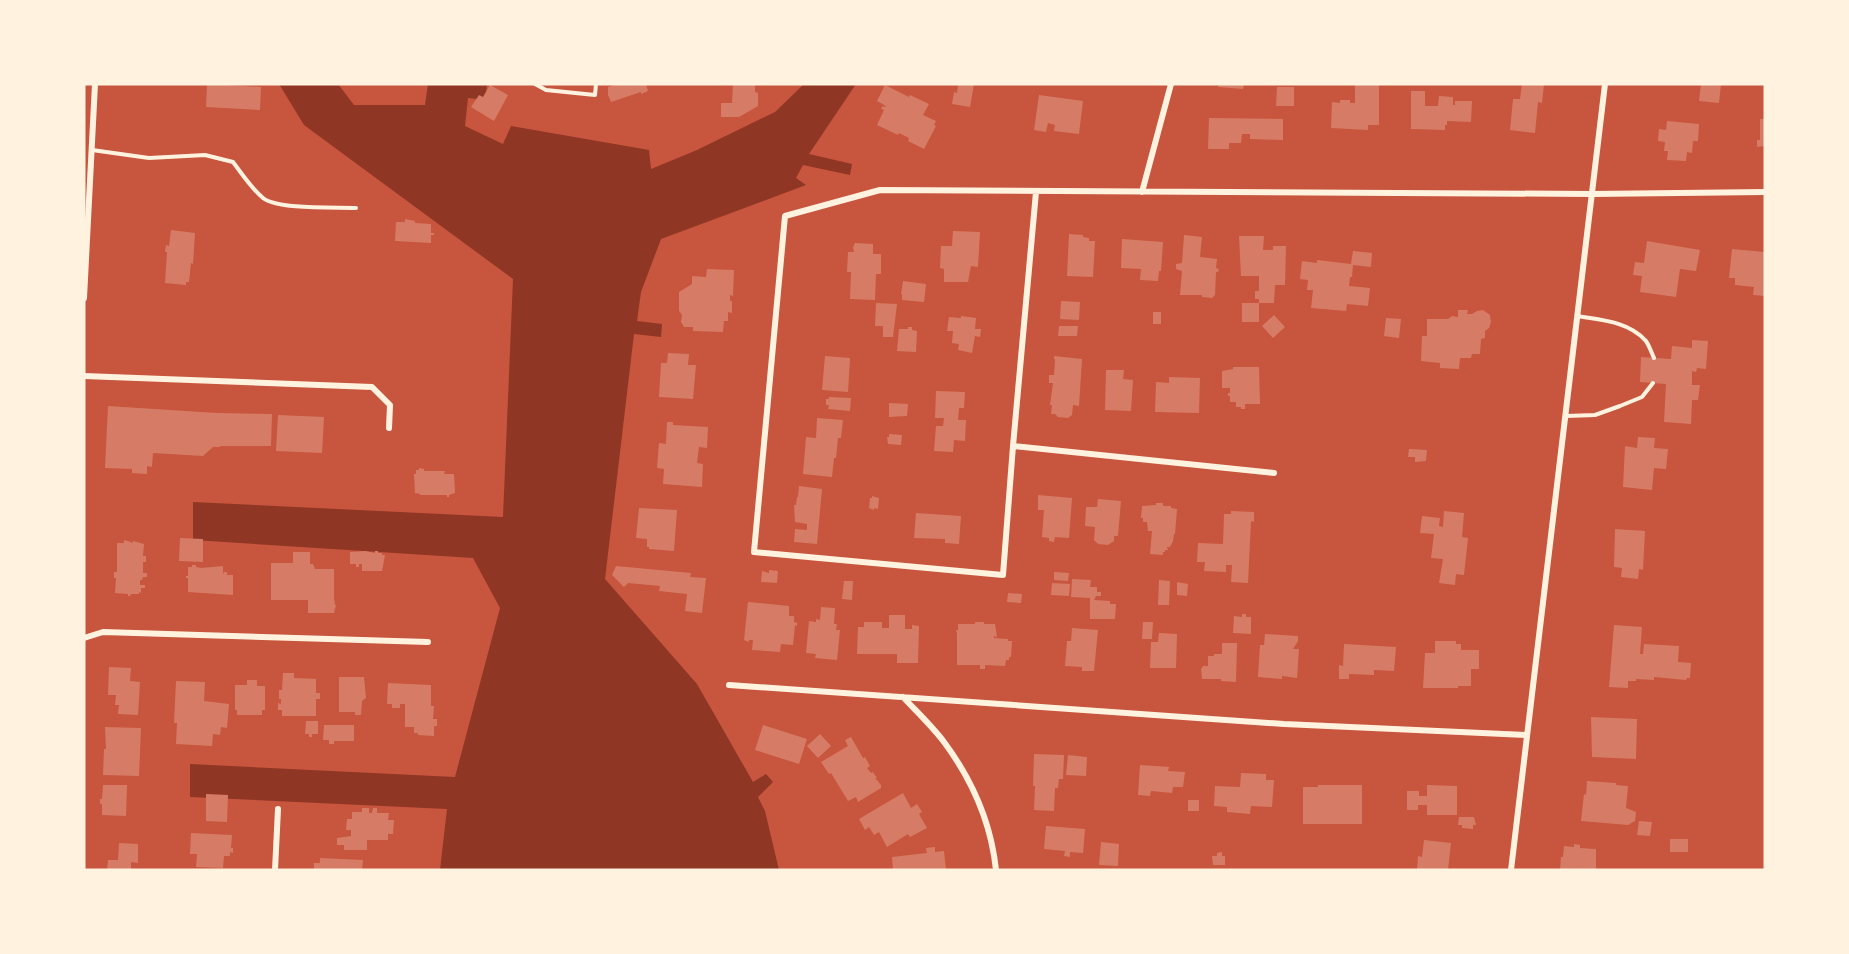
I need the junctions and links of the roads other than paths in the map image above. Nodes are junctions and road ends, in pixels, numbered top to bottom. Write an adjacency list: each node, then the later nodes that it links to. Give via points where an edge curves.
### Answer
1 (95, 84): 6 (street)
2 (535, 84): 3 (lane, via 546,90 595,96)
3 (596, 84)
4 (1171, 84): 8 (street)
5 (1605, 84): 10 (street)
6 (91, 150): 11 (lane, via 149,158 205,155 233,162 265,200 288,206); 12 (street)
7 (1036, 192): 8 (street); 20 (street); 20 (street, via 880,190 784,216 754,552 1003,575)
8 (1142, 192): 10 (street)
9 (1765, 192): 10 (street)
10 (1592, 194): 14 (street)
11 (356, 208)
12 (86, 231): 13 (street)
13 (84, 298)
14 (1577, 316): 15 (lane, via 1630,328 1647,341); 18 (street)
15 (1654, 358)
16 (84, 376): 19 (street, via 372,387 390,405)
17 (1653, 383): 18 (lane, via 1642,397 1620,406 1595,415)
18 (1565, 416): 26 (street)
19 (389, 428)
20 (1012, 446): 21 (street)
21 (1274, 473)
22 (84, 638): 23 (street, via 103,632)
23 (428, 642)
24 (729, 685): 25 (street)
25 (903, 697): 26 (street, via 1284,724); 29 (street, via 943,741 968,778 991,836)
26 (1526, 735): 30 (street)
27 (278, 809): 28 (street)
28 (275, 870)
29 (996, 870)
30 (1511, 870)

